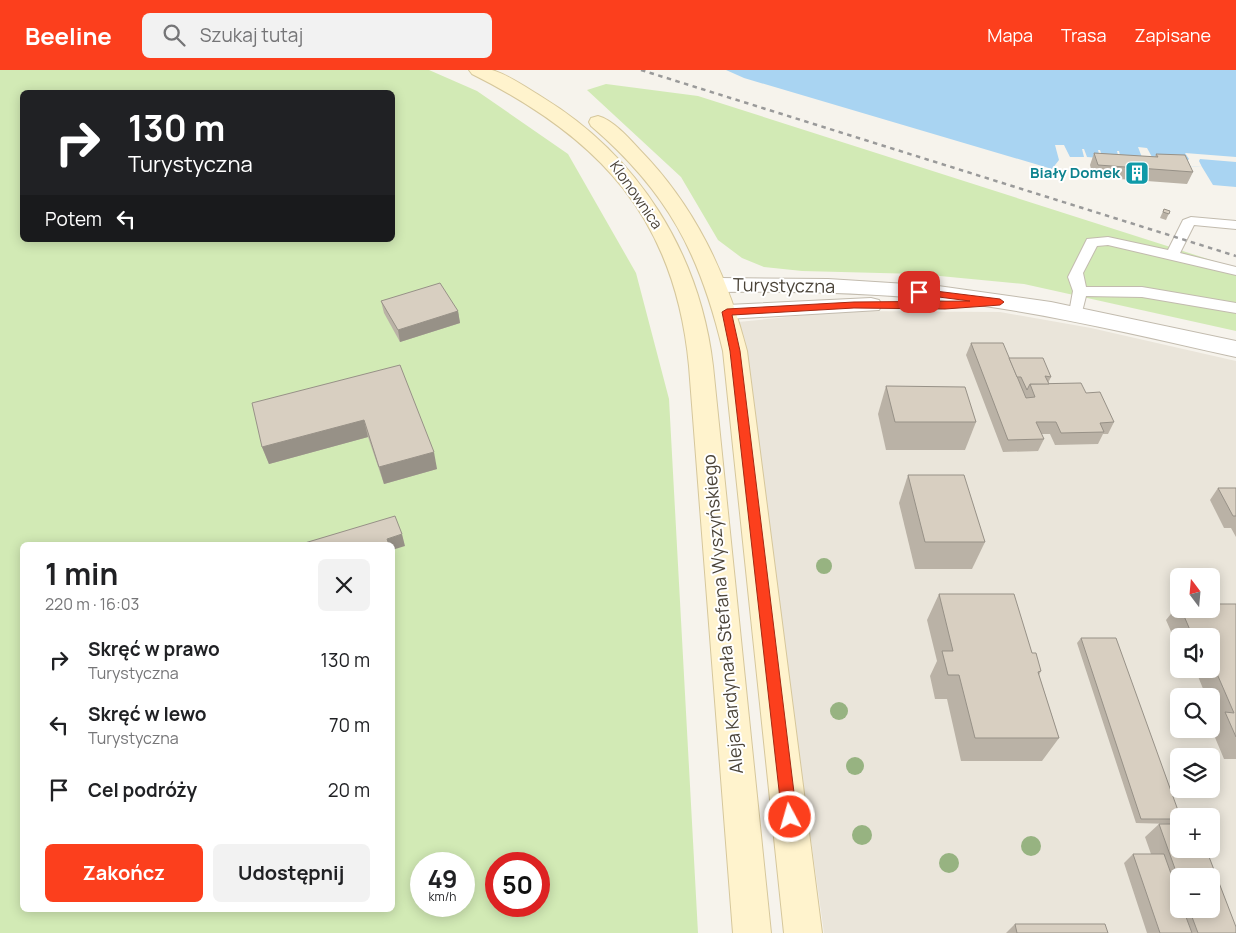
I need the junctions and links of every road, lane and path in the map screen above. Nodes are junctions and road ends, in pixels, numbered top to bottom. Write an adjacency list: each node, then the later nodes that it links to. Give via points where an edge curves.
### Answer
1 (478, 70): 8 (main road, Klonownica, via 561,116 602,150 647,207 667,241)
2 (516, 70): 6 (main road, Klonownica, via 577,106 638,159 696,236)
3 (1236, 225): 4 (lane, via 1192,220)
4 (1172, 255): 5 (lane); 7 (lane, via 1108,241 1092,242 1075,277)
5 (1236, 271)
6 (718, 285): 8 (main road); 9 (street, Turystyczna, via 787,284 937,293); 11 (main road)
7 (1080, 291): 10 (lane, via 1142,292); 12 (lane)
8 (689, 296): 11 (main road); 15 (main road, Aleja Kardynała Stefana Wyszyńskiego, via 707,419)
9 (1000, 302): 11 (street, Turystyczna); 12 (street, Turystyczna)
10 (1236, 308)
11 (727, 312): 14 (main road, via 735,351)
12 (1076, 313): 13 (street, Turystyczna)
13 (1236, 349)
14 (763, 588): 15 (main road); 17 (main road)
15 (720, 589): 16 (main road, Aleja Kardynała Stefana Wyszyńskiego)
16 (752, 933)
17 (803, 933)

